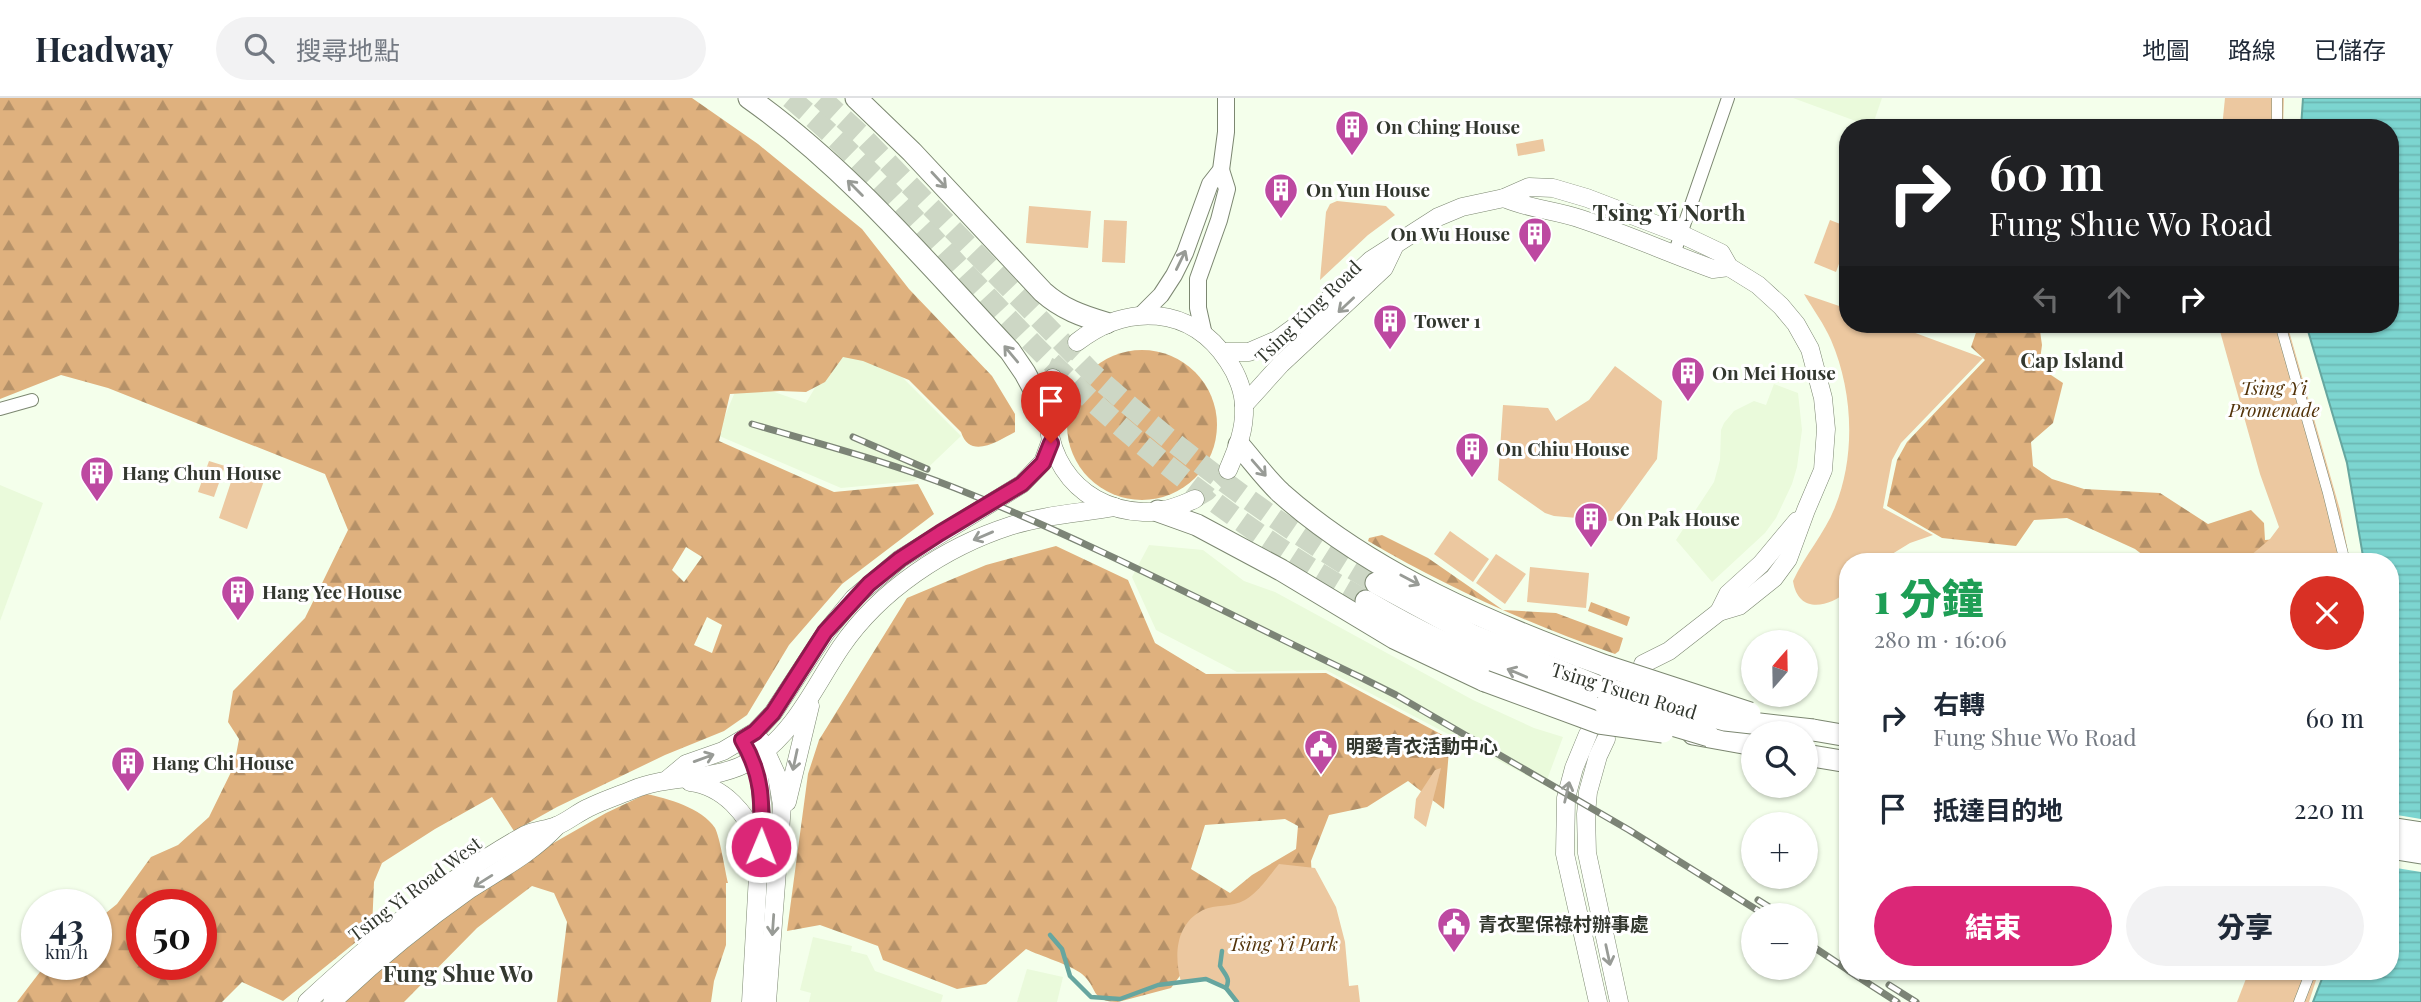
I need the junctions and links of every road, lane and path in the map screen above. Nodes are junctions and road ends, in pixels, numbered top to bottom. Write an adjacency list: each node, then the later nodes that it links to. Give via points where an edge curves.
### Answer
1 (749, 98): 23 (main road, one-way to 1, via 1010,351 880,213 819,153)
2 (856, 98): 14 (main road, one-way to 14, via 1043,292 1071,312)
3 (1226, 98): 7 (street)
4 (1728, 98): 9 (street)
5 (2277, 98): 6 (street)
6 (2277, 119)
7 (1221, 170): 13 (street, one-way to 7, via 1174,275 1210,184); 16 (street, via 1227,189 1198,279)
8 (1504, 198): 9 (main road, Tsing King Road, via 1529,187 1553,188); 10 (main road, Tsing King Road, via 1438,217); 11 (main road, Tsing King Road, via 1526,208 1583,219)
9 (1681, 234): 11 (street); 12 (main road, Tsing King Road, via 1721,253)
10 (1394, 247): 18 (main road, Tsing King Road, via 1371,260 1277,340 1249,352); 21 (main road, Tsing King Road, one-way to 21, via 1384,268)
11 (1674, 254): 12 (main road, Tsing King Road, via 1713,269)
12 (1729, 267): 31 (main road, Tsing King Road, via 1781,306 1810,349 1824,398 1824,470 1788,559 1774,578 1739,606 1719,612)
13 (1141, 315): 14 (main road); 16 (main road, via 1176,319)
14 (1106, 323): 17 (main road)
15 (2283, 333): 30 (street)
16 (1204, 335): 18 (main road)
17 (1077, 342)
18 (1222, 352): 21 (main road, via 1235,374)
19 (1053, 378): 23 (main road)
20 (32, 400): 22 (street)
21 (1244, 405): 25 (main road)
22 (0, 409)
23 (1046, 412): 24 (main road)
24 (1051, 443): 28 (main road, via 1059,464 1077,485); 37 (main road, via 1043,463 1022,484 900,559 854,598 825,632 773,713)
25 (1238, 445): 26 (main road); 33 (main road, one-way to 33, bridge, via 1280,492 1327,530 1431,591 1529,637 1665,686)
26 (1228, 470)
27 (1195, 499): 29 (main road)
28 (1115, 507): 29 (main road); 32 (main road, one-way to 32, via 1012,525 947,553 870,613 843,645)
29 (1158, 511): 38 (main road, bridge, via 1214,533 1394,638 1518,695 1599,723)
30 (2343, 553)
31 (1648, 669)
32 (814, 695): 40 (main road, Tsing Yi Road West, via 787,730); 46 (main road, one-way to 46)
33 (1783, 721)
34 (1741, 722): 38 (main road, Tsing Tsuen Road, one-way to 34, bridge, via 1595,702 1464,650 1371,592 1600,688)
35 (1818, 731): 36 (main road, Tsing Tsuen Road)
36 (1839, 734)
37 (748, 736): 40 (main road); 43 (main road, Tsing Yi Road West, one-way to 37, via 687,764)
38 (1709, 736): 39 (main road, Tsing Tsuen Road)
39 (1741, 742)
40 (760, 754): 43 (main road, Tsing Yi Road West, via 736,768 693,779); 46 (main road, via 781,788); 48 (main road)
41 (1818, 757): 42 (main road)
42 (1839, 760)
43 (668, 779): 44 (main road, Tsing Yi Road West, via 588,808); 48 (main road, via 696,783 724,796 741,810)
44 (557, 826): 54 (main road, Tsing Yi Road West, via 528,834 459,878 373,943); 55 (main road, Tsing Yi Road West, one-way to 55, via 540,844 469,890)
45 (2399, 829): 47 (main road)
46 (780, 832): 57 (main road, one-way to 57)
47 (2421, 833)
48 (761, 847): 56 (main road)
49 (2399, 849): 50 (main road)
50 (2421, 853)
51 (1595, 888): 52 (main road); 52 (main road, one-way to 51, via 1565,854 1564,811 1574,768 1597,737 1586,814 1587,853); 59 (main road, one-way to 59)
52 (1581, 922): 58 (main road)
53 (2308, 980): 60 (street)
54 (307, 1002)
55 (332, 1002)
56 (751, 1002)
57 (767, 1002)
58 (1598, 1002)
59 (1619, 1002)
60 (2299, 1002)

